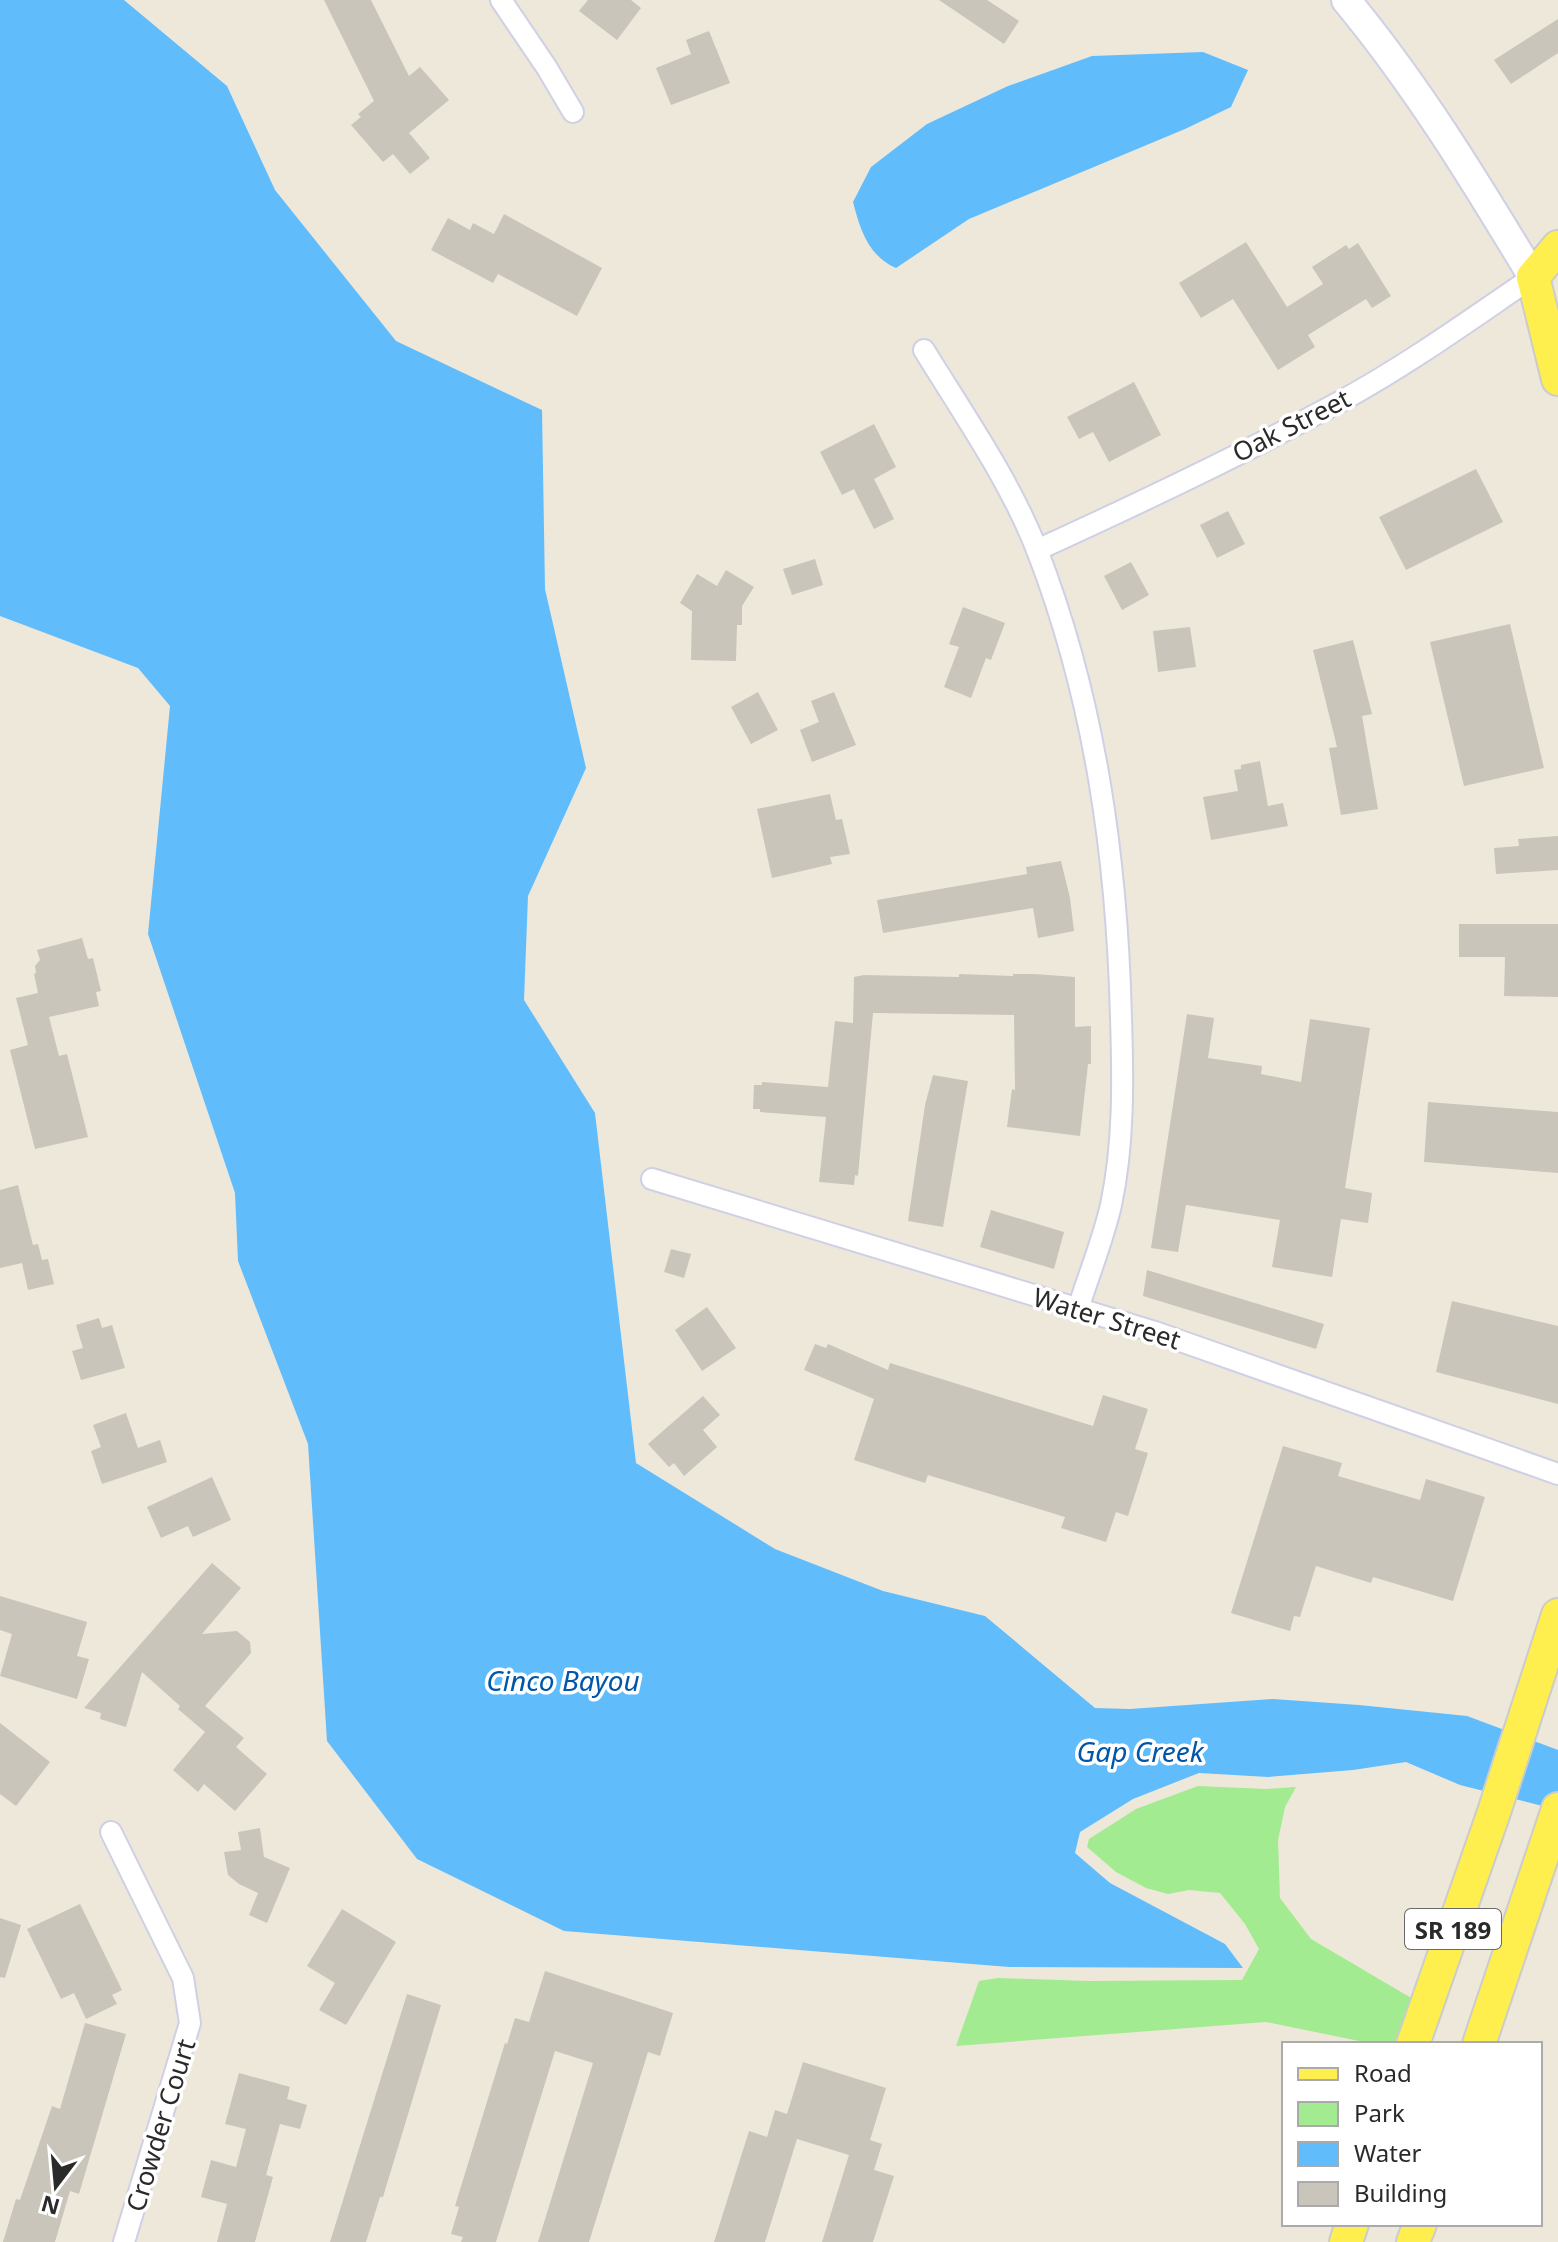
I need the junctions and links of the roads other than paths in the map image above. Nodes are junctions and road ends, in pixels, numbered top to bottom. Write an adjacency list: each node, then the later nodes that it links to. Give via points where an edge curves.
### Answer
1 (501, 0): 3 (street)
2 (1346, 0): 5 (main road)
3 (573, 112)
4 (1558, 247): 5 (main road)
5 (1546, 276): 6 (main road); 8 (main road); 9 (street, Oak Street, via 1344,399)
6 (1558, 315)
7 (924, 350): 9 (street, via 1013,499)
8 (1558, 379)
9 (1037, 550): 11 (street, via 1091,729 1108,829 1120,953 1123,1077 1118,1162 1111,1206)
10 (652, 1179): 11 (street, Water Street)
11 (1078, 1309): 12 (street, Water Street)
12 (1558, 1474)
13 (1558, 1615): 16 (main road, SR 189)
14 (1554, 1821): 17 (main road, SR 189)
15 (111, 1832): 18 (street, Crowder Court, via 183,1978 190,2023)
16 (1414, 2042)
17 (1480, 2042)
18 (124, 2242)

